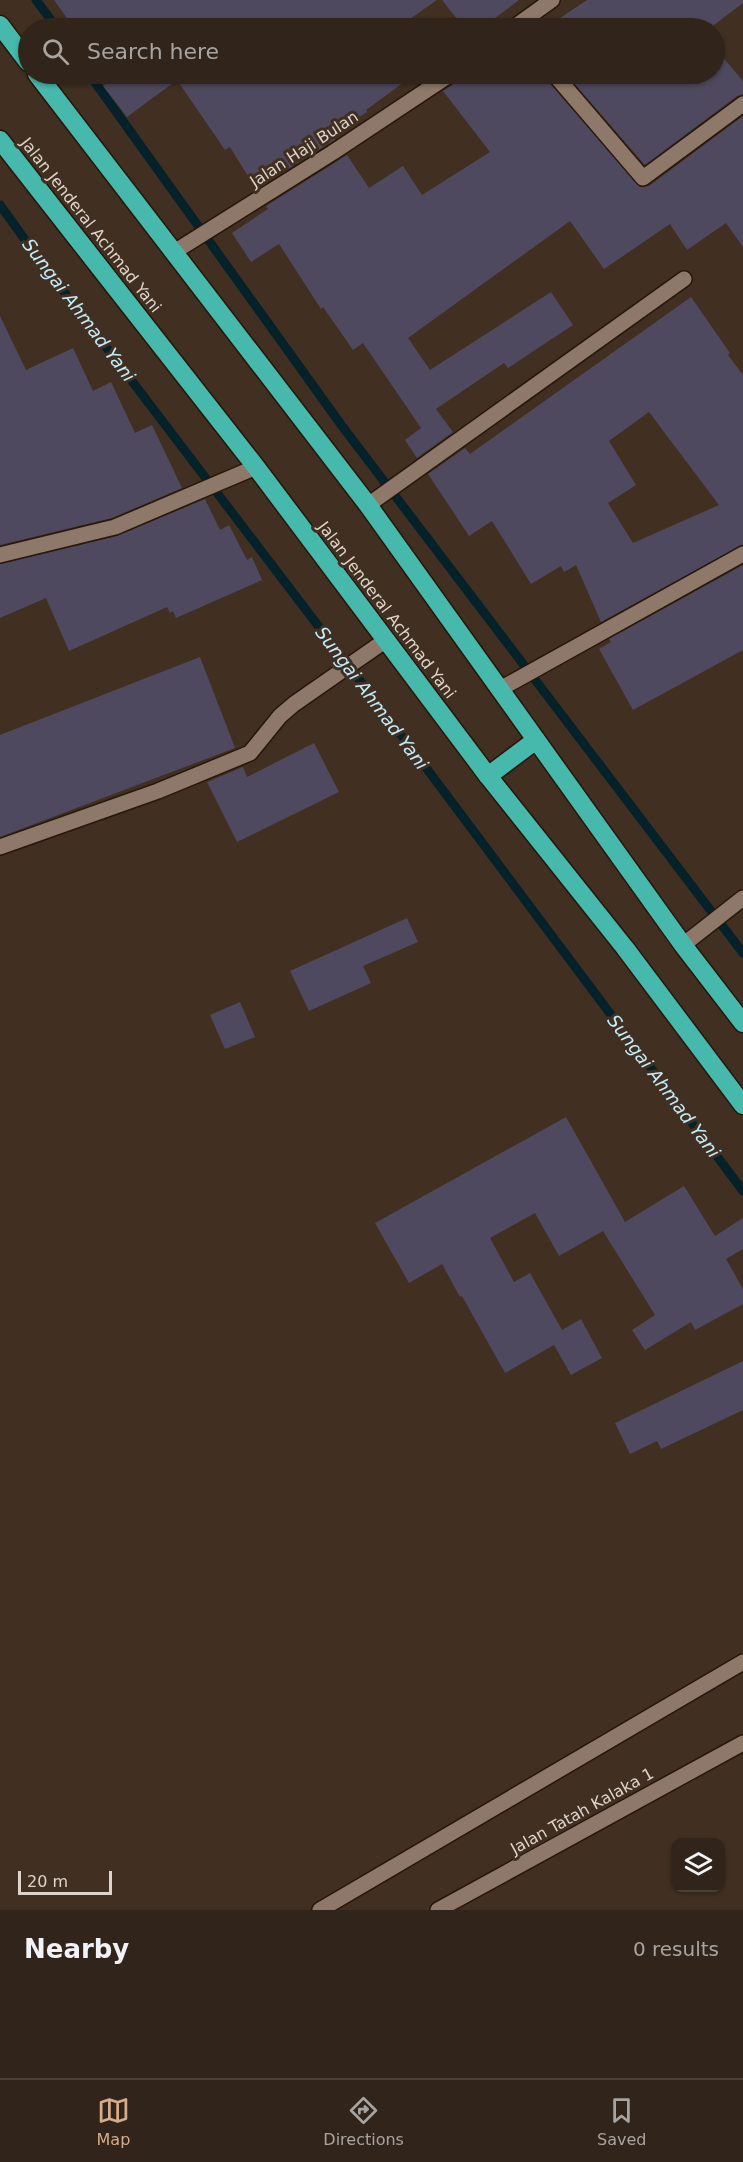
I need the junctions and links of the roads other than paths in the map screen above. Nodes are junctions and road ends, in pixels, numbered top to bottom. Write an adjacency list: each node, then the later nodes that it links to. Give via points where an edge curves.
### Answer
1 (552, 0): 2 (street)
2 (528, 18)
3 (0, 25): 4 (highway)
4 (18, 49)
5 (45, 84): 10 (highway)
6 (436, 84): 10 (street, Jalan Haji Bulan)
7 (563, 84): 8 (street, via 643,178)
8 (743, 104)
9 (0, 140): 12 (highway, Jalan Jenderal Achmad Yani)
10 (174, 252): 13 (highway)
11 (684, 279): 13 (street)
12 (256, 467): 15 (street, via 115,527); 16 (highway, Jalan Jenderal Achmad Yani)
13 (368, 505): 17 (highway)
14 (743, 554): 17 (street)
15 (0, 555)
16 (386, 640): 19 (highway, Jalan Jenderal Achmad Yani); 20 (street, via 294,704 250,753 158,791)
17 (500, 689): 18 (highway)
18 (536, 740): 19 (highway); 22 (highway)
19 (488, 776): 24 (highway, Jalan Jenderal Achmad Yani)
20 (0, 847)
21 (743, 898): 22 (street)
22 (683, 945): 23 (highway)
23 (743, 1023)
24 (743, 1105)
25 (743, 1662): 27 (street)
26 (743, 1743): 28 (street, Jalan Tatah Kalaka 1)
27 (320, 1910)
28 (438, 1910)

